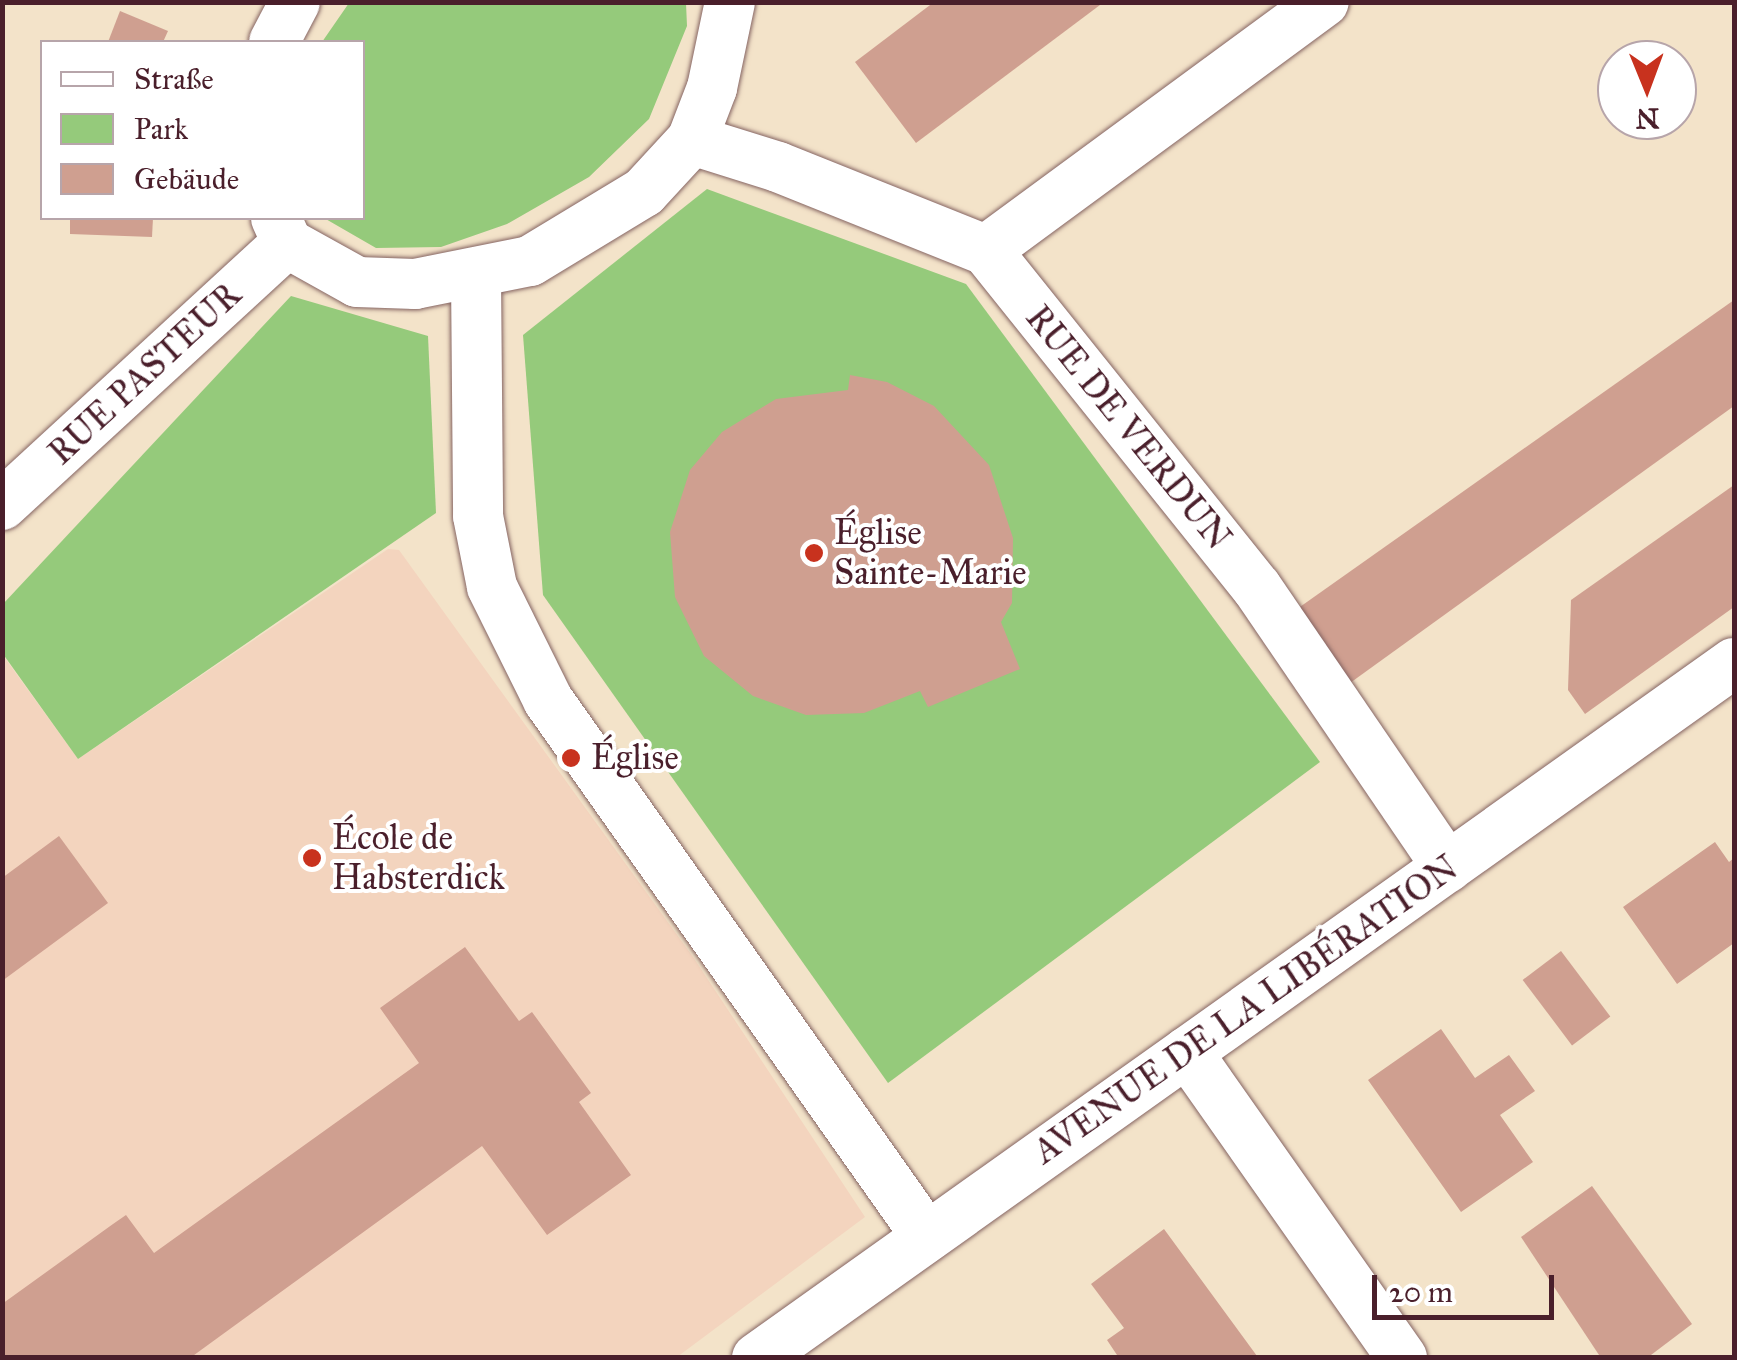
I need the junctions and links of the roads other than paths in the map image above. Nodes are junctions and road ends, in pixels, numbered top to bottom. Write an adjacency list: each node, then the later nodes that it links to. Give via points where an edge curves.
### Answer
1 (295, 2): 4 (street)
2 (730, 2): 5 (street, RUE PASTEUR, via 712,88)
3 (1324, 2): 7 (street)
4 (275, 40)
5 (692, 140): 7 (street, RUE DE VERDUN, via 778,166); 8 (street, RUE PASTEUR, via 644,192 583,234 530,262)
6 (282, 230): 8 (street, RUE PASTEUR, via 356,282); 9 (street, RUE PASTEUR)
7 (986, 250): 11 (street, RUE DE VERDUN, via 1257,588)
8 (476, 276): 13 (street, via 478,516 492,588 548,700)
9 (2, 505)
10 (1734, 663): 11 (street, AVENUE DE LA LIBÉRATION)
11 (1447, 867): 12 (street, AVENUE DE LA LIBÉRATION)
12 (1188, 1052): 13 (street, AVENUE DE LA LIBÉRATION); 15 (street)
13 (927, 1237): 14 (street, AVENUE DE LA LIBÉRATION)
14 (757, 1358)
15 (1402, 1358)

